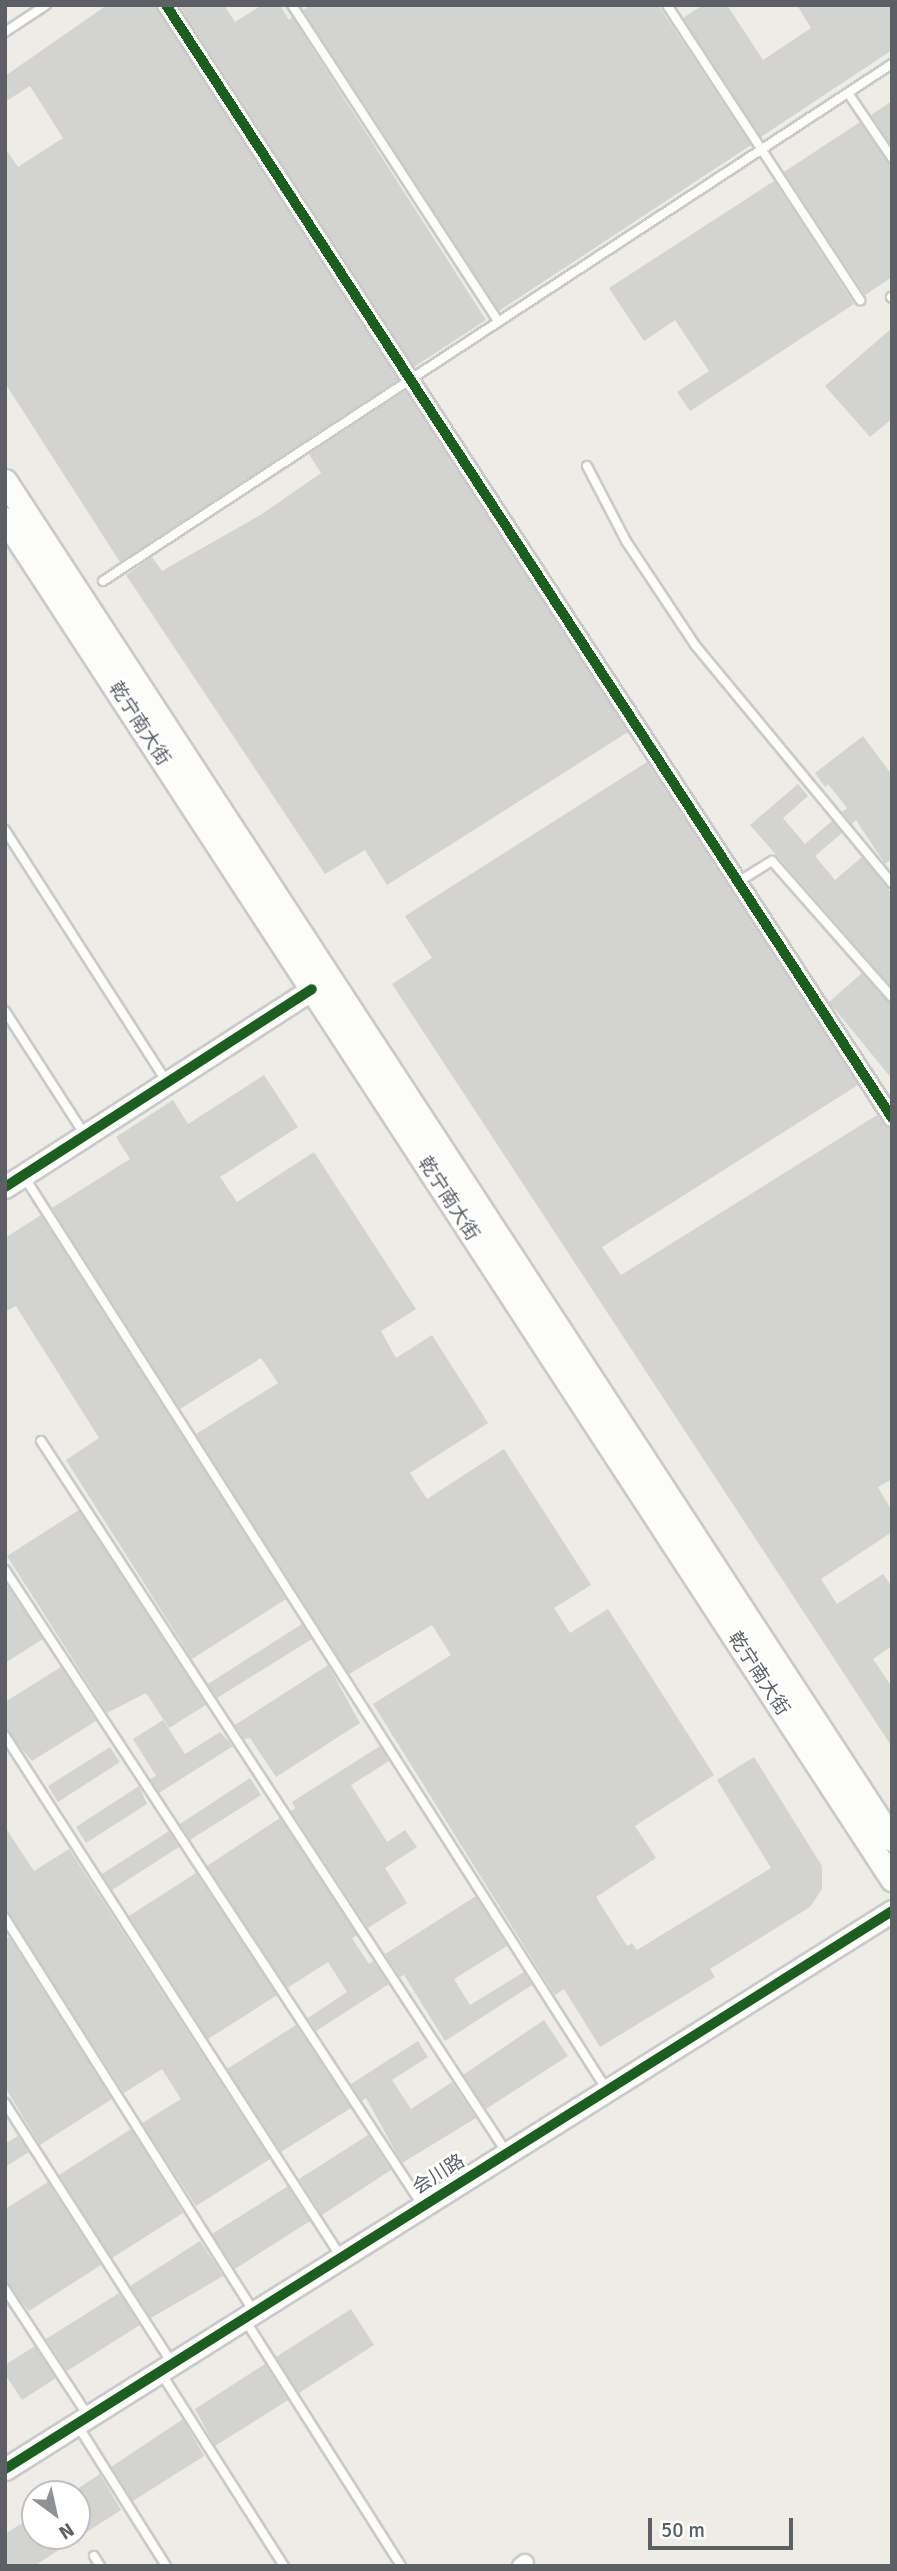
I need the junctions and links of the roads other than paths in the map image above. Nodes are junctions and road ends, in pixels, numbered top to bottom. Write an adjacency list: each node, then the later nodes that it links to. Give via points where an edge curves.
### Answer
1 (46, 5): 5 (lane)
2 (166, 5): 12 (street)
3 (292, 5): 11 (lane)
4 (667, 5): 8 (lane)
5 (5, 32)
6 (892, 64): 7 (lane)
7 (848, 93): 8 (lane); 9 (lane)
8 (761, 149): 10 (lane); 11 (lane)
9 (892, 159)
10 (860, 300)
11 (498, 321): 12 (lane)
12 (410, 379): 16 (lane); 18 (street)
13 (587, 466): 19 (lane, via 626,541 695,645)
14 (5, 481): 30 (main road, 乾宁南大街)
15 (5, 519): 20 (main road, 乾宁南大街)
16 (103, 581)
17 (5, 830): 23 (lane)
18 (738, 882): 21 (lane, via 772,861); 24 (street)
19 (892, 883)
20 (312, 989): 23 (street); 31 (main road, 乾宁南大街)
21 (892, 997)
22 (5, 1011): 25 (lane)
23 (167, 1082): 25 (street)
24 (892, 1118)
25 (85, 1135): 26 (street)
26 (14, 1181): 34 (lane)
27 (41, 1441): 36 (lane)
28 (5, 1570): 37 (lane)
29 (5, 1736): 38 (lane)
30 (892, 1839)
31 (892, 1879)
32 (892, 1912): 34 (street, 会川路)
33 (5, 1918): 40 (lane)
34 (607, 2090): 36 (street, 会川路)
35 (5, 2103): 41 (lane)
36 (507, 2153): 37 (street, 会川路)
37 (423, 2206): 38 (street, 会川路)
38 (341, 2257): 40 (street, 会川路)
39 (5, 2289): 42 (lane)
40 (249, 2315): 41 (street, 会川路); 48 (lane)
41 (166, 2367): 42 (street, 会川路); 47 (lane)
42 (82, 2420): 43 (street, 会川路); 46 (lane)
43 (5, 2469)
44 (94, 2556): 45 (lane)
45 (100, 2566)
46 (166, 2566)
47 (284, 2566)
48 (401, 2566)

